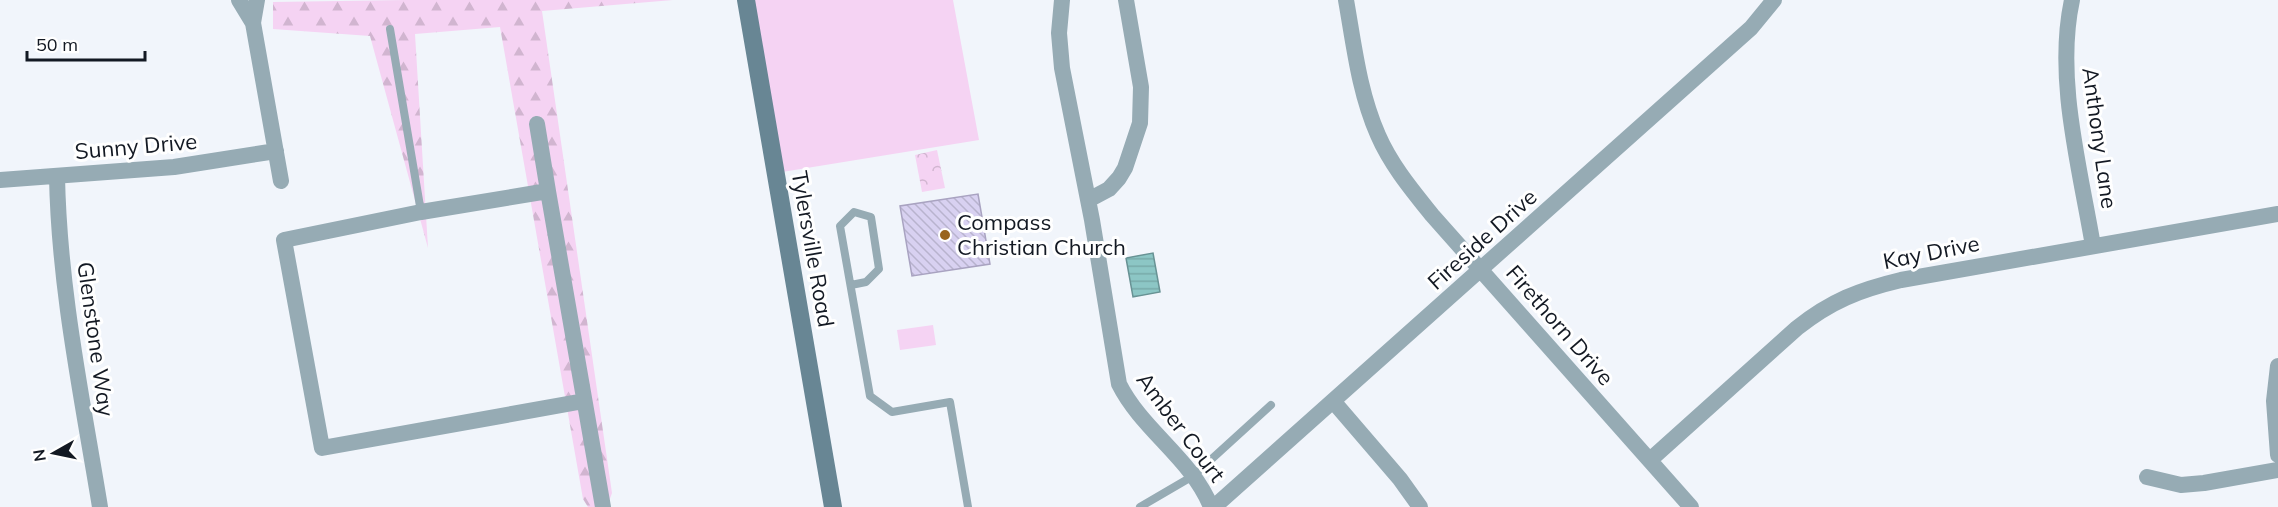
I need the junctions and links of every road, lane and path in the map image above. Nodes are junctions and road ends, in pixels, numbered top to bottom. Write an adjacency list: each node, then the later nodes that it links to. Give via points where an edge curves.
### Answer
1 (239, 0): 9 (street)
2 (256, 0): 9 (street)
3 (747, 0): 34 (main road, Tylersville Road)
4 (1062, 0): 17 (street, Amber Court, via 1062,68)
5 (1126, 0): 17 (street, via 1141,87 1140,123 1119,178 1109,189 1094,198)
6 (1346, 0): 21 (street, Firethorn Drive, via 1364,93 1378,136 1409,187)
7 (1774, 0): 21 (street, Fireside Drive, via 1751,28)
8 (2072, 0): 20 (street, Anthony Lane, via 2067,87)
9 (253, 23): 12 (street)
10 (390, 29): 18 (lane)
11 (537, 124): 16 (street)
12 (276, 151): 13 (street, Sunny Drive, via 174,167); 15 (street)
13 (57, 176): 14 (street, Sunny Drive); 32 (street, Glenstone Way, via 63,280)
14 (0, 180)
15 (281, 181)
16 (548, 191): 18 (street); 24 (street)
17 (1088, 197): 30 (street, Amber Court, via 1119,384 1131,404)
18 (421, 212): 24 (street, via 284,240 321,448)
19 (2278, 214): 20 (street, Kay Drive)
20 (2093, 246): 28 (street, Kay Drive, via 1901,280 1845,296 1797,328)
21 (1482, 270): 25 (street, Fireside Drive); 28 (street, Firethorn Drive)
22 (850, 285): 22 (lane, via 840,226 854,212 871,217 879,269 866,282); 35 (lane, via 870,396 892,411 950,402)
23 (2278, 366): 27 (street, via 2274,401)
24 (584, 401): 33 (street)
25 (1333, 401): 37 (street, Fireside Drive); 38 (street)
26 (1271, 405): 30 (lane)
27 (2278, 455)
28 (1650, 460): 39 (street, Firethorn Drive)
29 (2278, 470): 31 (street, via 2181,485)
30 (1193, 476): 36 (lane); 37 (street, Amber Court)
31 (2147, 477)
32 (100, 507)
33 (603, 507)
34 (833, 507)
35 (968, 507)
36 (1140, 507)
37 (1212, 507)
38 (1420, 507)
39 (1691, 507)

